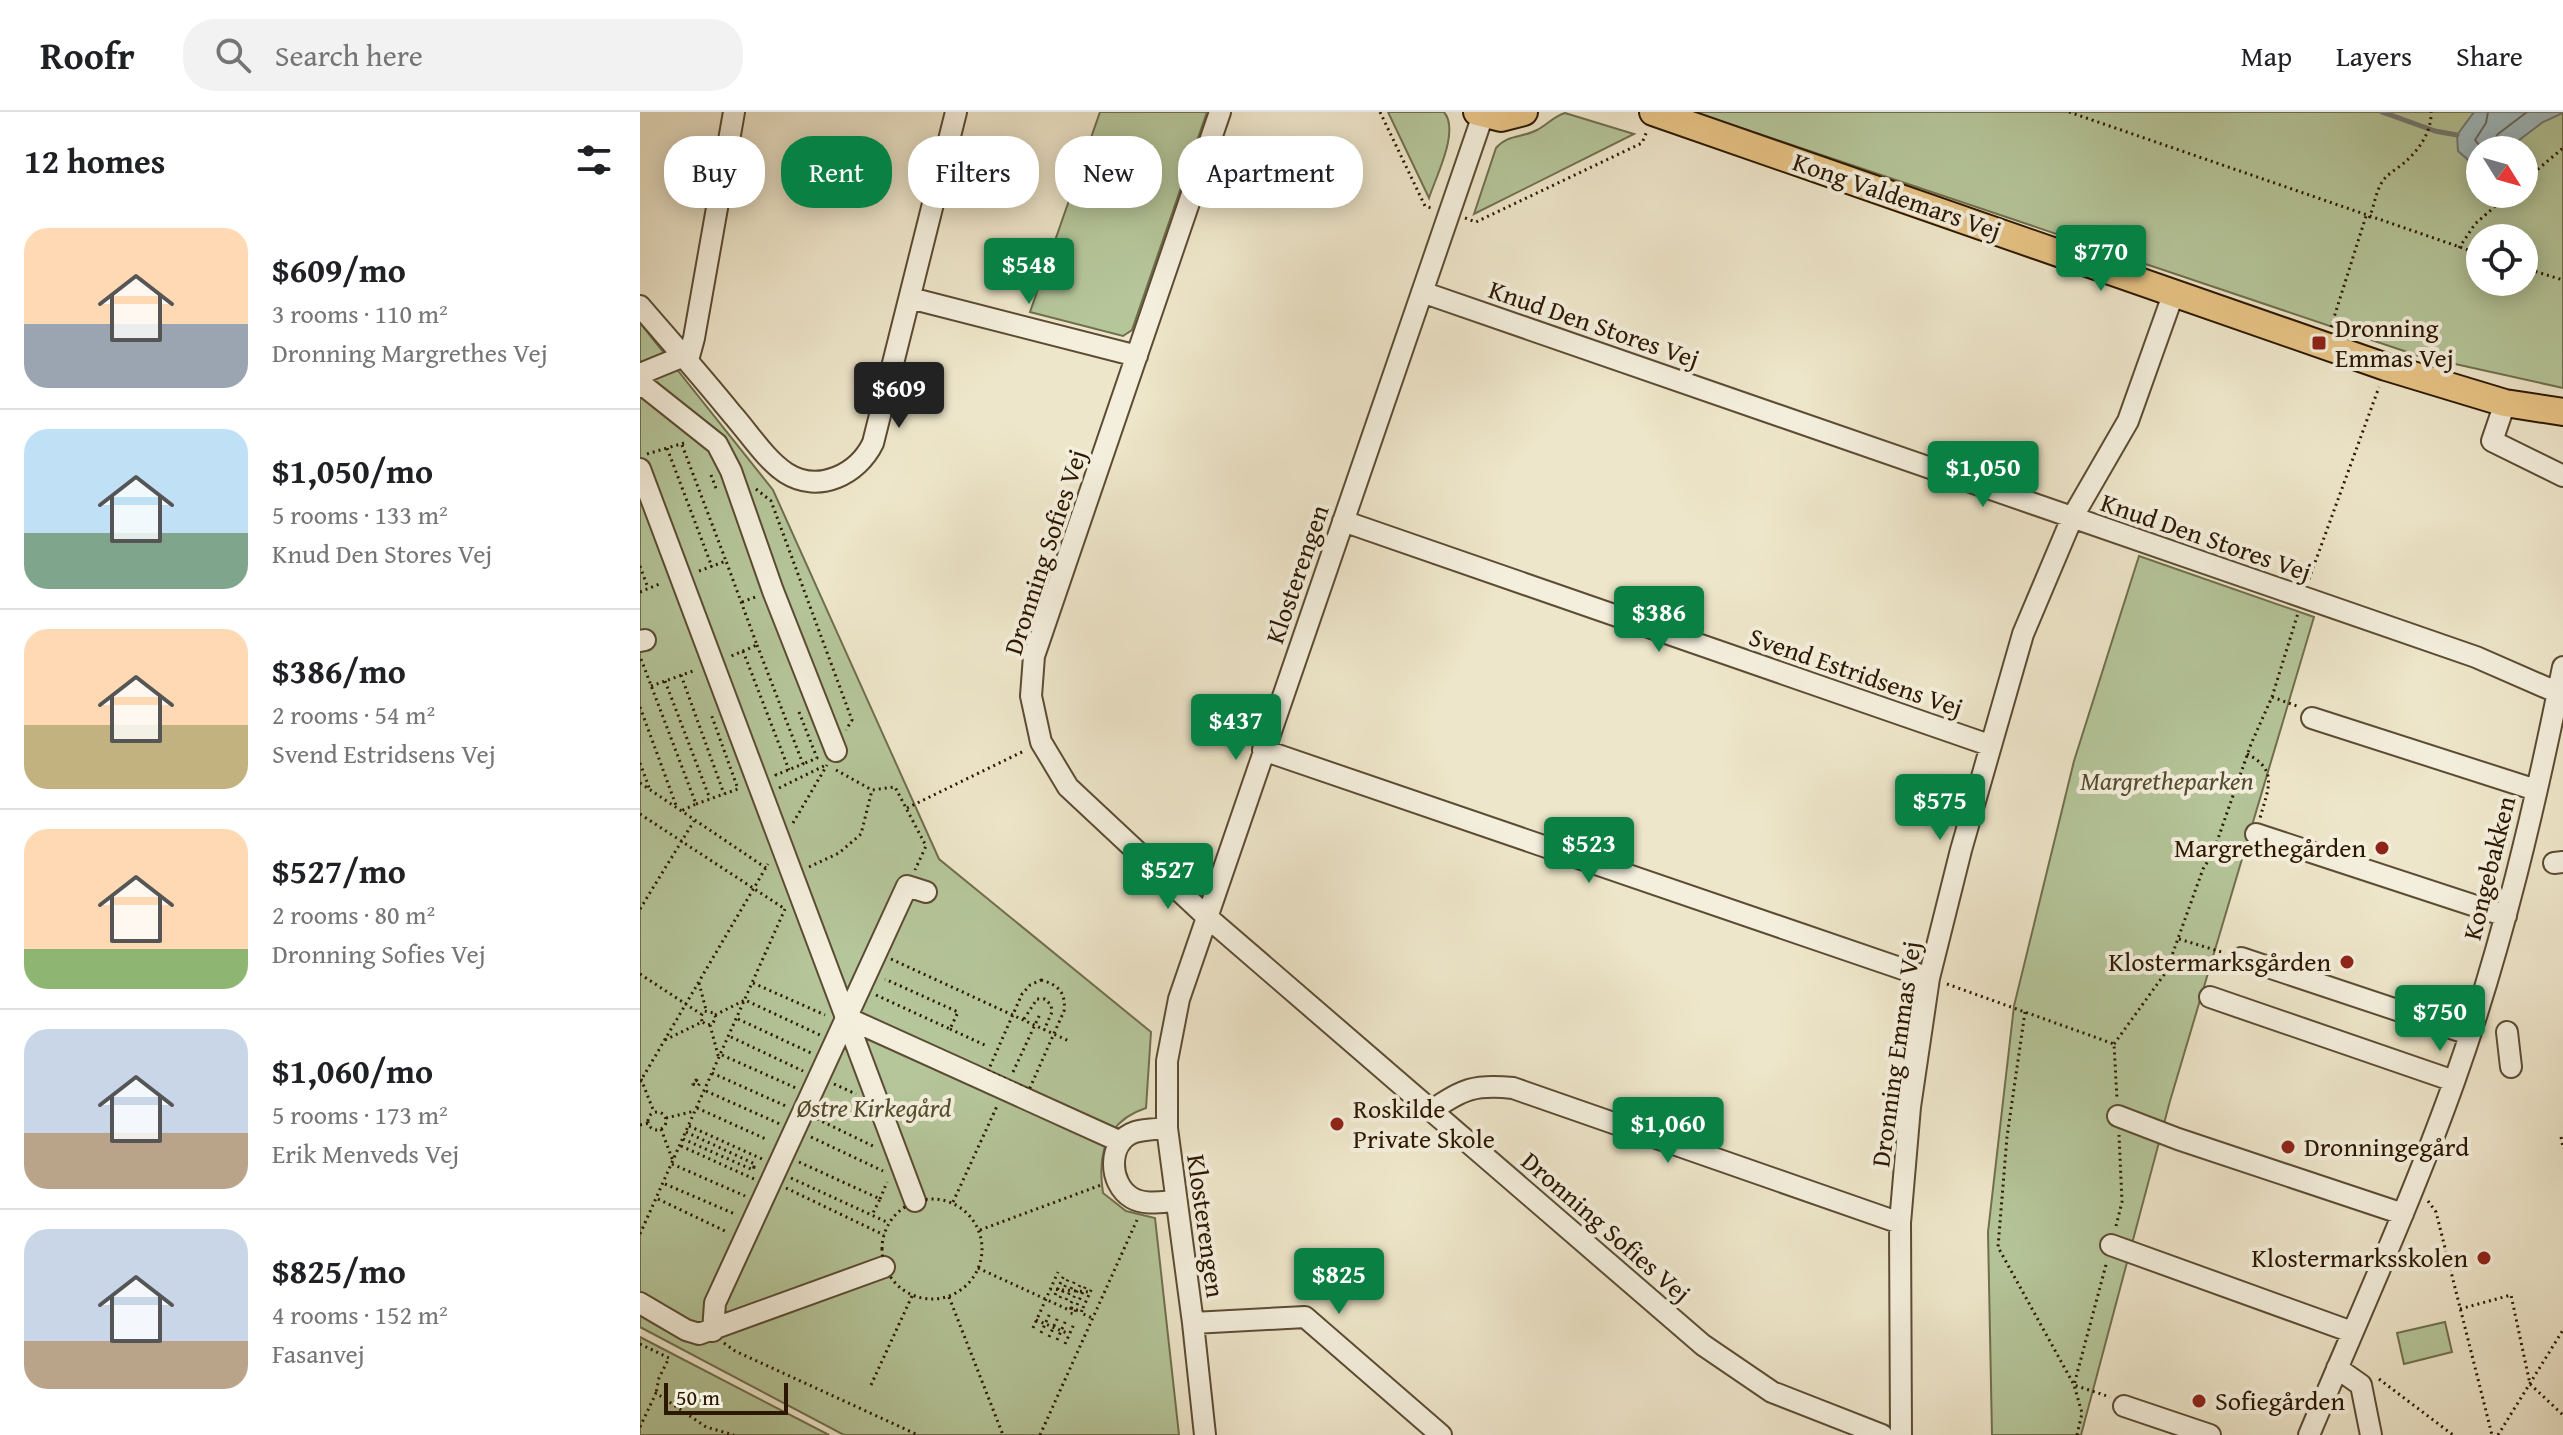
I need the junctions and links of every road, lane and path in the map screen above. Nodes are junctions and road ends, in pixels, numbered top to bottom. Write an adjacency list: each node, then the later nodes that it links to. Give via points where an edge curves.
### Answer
1 (734, 112): 25 (street, via 694,338)
2 (956, 112): 21 (street)
3 (1220, 112): 24 (street, Dronning Sofies Vej)
4 (1380, 112): 13 (path, via 1425,206)
5 (1524, 112): 9 (main road, via 1501,118)
6 (1654, 112): 13 (path, via 1642,143 1476,222); 20 (main road, Kong Valdemars Vej)
7 (2069, 112): 14 (path)
8 (2431, 112): 14 (path, via 2427,135 2386,177)
9 (1480, 114): 13 (street, Klosterengen)
10 (2563, 148): 11 (path)
11 (2538, 169)
12 (2493, 208): 15 (path)
13 (1450, 214): 19 (street, Klosterengen)
14 (2368, 217): 15 (path); 23 (path)
15 (2459, 248): 16 (path)
16 (2466, 250)
17 (2538, 272): 18 (path)
18 (2563, 280)
19 (1422, 292): 38 (street, Knud Den Stores Vej); 39 (street, Klosterengen)
20 (2174, 292): 23 (main road, Kong Valdemars Vej); 38 (street, Dronning Emmas Vej, via 2128,421)
21 (910, 298): 24 (street); 25 (street, via 873,443 859,465 837,478 810,481 786,472)
22 (640, 306): 25 (street)
23 (2326, 345): 26 (main road, Kong Valdemars Vej)
24 (1137, 356): 61 (street, Dronning Sofies Vej, via 1034,656 1031,696)
25 (686, 358): 27 (street)
26 (2386, 367): 29 (main road, Kong Valdemars Vej); 47 (path)
27 (640, 374)
28 (640, 387): 31 (street)
29 (2505, 403): 30 (main road, Kong Valdemars Vej); 36 (street, via 2492,441)
30 (2563, 412)
31 (705, 434): 32 (path); 37 (street, via 717,444)
32 (681, 444): 33 (path); 40 (path)
33 (667, 448): 34 (path); 42 (path)
34 (640, 456)
35 (640, 469): 44 (street)
36 (2563, 476)
37 (739, 495): 65 (street); 65 (path, via 757,488 771,501 852,720)
38 (2072, 518): 47 (street, Knud Den Stores Vej); 62 (street, Dronning Emmas Vej, via 2023,634)
39 (1343, 521): 62 (street, Svend Estridsens Vej); 63 (street, Klosterengen)
40 (726, 561): 42 (path); 48 (path)
41 (640, 566): 45 (path)
42 (712, 567): 44 (path)
43 (657, 571): 45 (path, via 662,583)
44 (682, 577): 51 (street)
45 (648, 588): 46 (path)
46 (640, 592)
47 (2302, 598): 56 (street, Knud Den Stores Vej, via 2476,657); 57 (path)
48 (757, 645): 50 (path); 68 (path, via 803,764)
49 (642, 646): 55 (path)
50 (743, 651): 51 (path); 68 (path)
51 (713, 664): 53 (path); 74 (street)
52 (2563, 667): 56 (street, Kongebakken)
53 (681, 675): 54 (path); 73 (path)
54 (665, 681): 55 (path); 75 (path)
55 (651, 686): 76 (path)
56 (2560, 694): 72 (street, Kongebakken)
57 (2272, 697): 60 (path, via 2303,708); 64 (path)
58 (640, 707): 78 (path)
59 (711, 715): 73 (path, via 738,789)
60 (2312, 718): 72 (street)
61 (1041, 742): 77 (path); 89 (street, Dronning Sofies Vej, via 1068,787)
62 (1989, 745): 95 (street, Dronning Emmas Vej)
63 (1263, 750): 89 (street, Klosterengen); 95 (street)
64 (2247, 754): 81 (path, via 2260,760 2269,784); 91 (path)
65 (832, 758): 71 (path); 74 (path); 83 (path)
66 (770, 760): 68 (path, via 776,775)
67 (640, 763): 70 (path)
68 (789, 770)
69 (640, 783): 70 (path)
70 (650, 790): 78 (path)
71 (872, 790): 77 (path, via 895,787); 87 (path, via 861,834)
72 (2536, 790): 90 (street, Kongebakken)
73 (724, 794): 75 (path)
74 (762, 797): 83 (street)
75 (710, 799): 76 (path)
76 (696, 804): 78 (path)
77 (907, 808): 86 (path, via 926,846)
78 (679, 810): 80 (path)
79 (640, 814): 82 (path)
80 (694, 821): 82 (path); 84 (path)
81 (2256, 834): 90 (street)
82 (680, 841): 85 (path); 88 (path)
83 (780, 844): 84 (path); 87 (street)
84 (766, 868): 85 (path)
85 (754, 888): 87 (path); 96 (path)
86 (917, 888): 93 (street)
87 (792, 893): 97 (path); 108 (street)
88 (640, 909)
89 (1206, 916): 140 (street, Dronning Sofies Vej); 150 (street, Klosterengen, via 1179,999 1167,1061)
90 (2506, 916): 117 (street, Kongebakken)
91 (2179, 939): 92 (path); 122 (path, via 2166,972)
92 (2241, 958): 117 (street)
93 (868, 970): 106 (path); 108 (street); 113 (path); 113 (path, via 958,1012)
94 (640, 974): 100 (path)
95 (1929, 978): 102 (path); 176 (street, Dronning Emmas Vej)
96 (699, 982): 100 (path); 101 (path)
97 (753, 983): 99 (path); 108 (path)
98 (2210, 997): 131 (street)
99 (745, 1000): 105 (path); 107 (path); 121 (path)
100 (686, 1003): 103 (path); 119 (path)
101 (706, 1010): 103 (path); 105 (path)
102 (2025, 1012): 122 (path); 230 (path, via 1998,1247)
103 (701, 1014): 110 (path)
104 (1040, 1014): 112 (path)
105 (715, 1015): 111 (path)
106 (1013, 1015): 109 (path); 116 (path, via 1030,985 1041,980 1053,983 1065,1000); 133 (path, via 988,1071)
107 (737, 1019): 118 (path); 124 (path)
108 (844, 1020): 121 (street); 133 (street); 136 (street)
109 (1023, 1020): 112 (path); 114 (path, via 1037,999 1045,999 1052,1012)
110 (702, 1022): 111 (path); 119 (path)
111 (710, 1025): 125 (path)
112 (1035, 1025): 114 (path); 133 (path)
113 (950, 1029): 123 (path)
114 (1044, 1030): 116 (path)
115 (2507, 1032): 126 (street)
116 (1054, 1034): 120 (path); 133 (path, via 1029,1090)
117 (2469, 1034): 131 (street, Kongebakken)
118 (729, 1036): 125 (path); 128 (path)
119 (665, 1040): 129 (path)
120 (1069, 1041)
121 (834, 1042): 162 (street)
122 (2114, 1044): 142 (path)
123 (987, 1046)
124 (819, 1056)
125 (720, 1057): 127 (path); 135 (path)
126 (2511, 1067)
127 (712, 1073): 134 (path); 139 (path)
128 (810, 1075)
129 (641, 1080): 141 (path)
130 (828, 1081): 136 (path, via 864,1098)
131 (2454, 1081): 164 (street, Kongebakken)
132 (699, 1084): 134 (path)
133 (1007, 1085): 156 (street); 171 (path)
134 (705, 1089): 138 (path); 149 (path)
135 (803, 1091)
136 (874, 1093): 145 (street)
137 (820, 1099): 145 (path, via 876,1124)
138 (696, 1110): 144 (path); 148 (path); 158 (path)
139 (795, 1110)
140 (1431, 1111): 176 (street, via 1472,1088 1513,1088); 241 (street, Dronning Sofies Vej, via 1703,1345 1772,1392)
141 (654, 1112): 144 (path); 146 (path)
142 (2118, 1116): 172 (street); 181 (path, via 2122,1202)
143 (811, 1117): 160 (path)
144 (666, 1118): 151 (path)
145 (885, 1122): 160 (street)
146 (649, 1123): 147 (path); 151 (path)
147 (640, 1125)
148 (689, 1126): 152 (path); 162 (path)
149 (787, 1127)
150 (1167, 1128): 156 (street, via 1133,1132); 169 (street, Klosterengen)
151 (661, 1129): 161 (path)
152 (686, 1132): 155 (path); 162 (path)
153 (803, 1134): 167 (path, via 890,1174)
154 (2561, 1137): 159 (path)
155 (683, 1139): 157 (path); 162 (path)
156 (1121, 1142): 163 (street, via 1113,1164)
157 (680, 1145): 161 (path); 162 (path)
158 (779, 1145)
159 (2563, 1147)
160 (898, 1157): 168 (street)
161 (672, 1162): 162 (path); 165 (path)
162 (767, 1174): 167 (path); 173 (path); 179 (path); 217 (street, via 715,1303)
163 (1115, 1179): 170 (street, via 1132,1198); 177 (path)
164 (2415, 1181): 172 (street, Kongebakken); 203 (path, via 2436,1212)
165 (663, 1183): 166 (path); 174 (path)
166 (656, 1198): 178 (path); 180 (path)
167 (880, 1199): 173 (path)
168 (915, 1201): 171 (path); 175 (path)
169 (1175, 1201): 170 (street); 211 (street, Klosterengen)
170 (1145, 1202): 208 (path)
171 (952, 1203): 177 (path)
172 (2403, 1214): 219 (street, Kongebakken)
173 (872, 1215): 175 (path)
174 (746, 1219)
175 (889, 1223): 179 (path)
176 (1900, 1223): 242 (street, Dronning Emmas Vej)
177 (979, 1231): 183 (path)
178 (640, 1234)
179 (884, 1235): 182 (path)
180 (737, 1237)
181 (2111, 1245): 219 (street); 230 (path)
182 (884, 1267): 196 (path); 217 (street)
183 (978, 1268): 197 (path); 199 (path)
184 (1058, 1272): 190 (path)
185 (1064, 1275): 194 (path)
186 (1069, 1277): 191 (path)
187 (1075, 1280): 192 (path)
188 (1081, 1283): 193 (path)
189 (1086, 1285): 195 (path)
190 (1050, 1289): 194 (path); 199 (path)
191 (1063, 1290): 192 (path); 194 (path); 198 (path)
192 (1070, 1291): 193 (path); 200 (path)
193 (1076, 1291): 195 (path); 202 (path)
194 (1056, 1292)
195 (1083, 1292): 204 (path); 205 (path, via 1091,1290)
196 (912, 1296): 197 (path); 229 (path)
197 (949, 1296): 237 (path)
198 (1060, 1298)
199 (1045, 1299): 204 (path); 209 (path)
200 (1066, 1300)
201 (640, 1303): 217 (street, via 686,1330)
202 (1071, 1303)
203 (2460, 1309): 228 (path, via 2511,1295); 248 (path)
204 (1075, 1310): 205 (path, via 1079,1318)
205 (1082, 1310): 208 (path)
206 (1050, 1313): 212 (path)
207 (1058, 1317): 214 (path)
208 (1092, 1318): 238 (path)
209 (1036, 1319): 212 (path); 215 (path)
210 (1066, 1320): 218 (path)
211 (1193, 1323): 239 (street, Klosterengen); 240 (street, via 1305,1317)
212 (1045, 1324): 214 (path); 220 (path)
213 (1074, 1324): 221 (path)
214 (1053, 1327): 218 (path); 222 (path)
215 (1033, 1328)
216 (2563, 1330): 228 (path)
217 (713, 1331): 236 (path, via 735,1351)
218 (1061, 1331): 221 (path); 223 (path)
219 (2352, 1332): 226 (street, Kongebakken)
220 (1041, 1333)
221 (1069, 1334): 225 (path)
222 (1049, 1337)
223 (1057, 1340)
224 (640, 1344): 231 (path, via 669,1358)
225 (1065, 1344)
226 (2337, 1368): 245 (street, Kongebakken); 246 (street, via 2361,1385)
227 (2376, 1377): 247 (path)
228 (2530, 1384): 233 (path); 249 (path)
229 (871, 1385)
230 (2074, 1385): 232 (path); 243 (path, via 2082,1413)
231 (656, 1393): 234 (path); 235 (path, via 706,1427)
232 (2124, 1406): 244 (street)
233 (2563, 1415)
234 (640, 1427)
235 (734, 1435)
236 (918, 1435)
237 (1003, 1435)
238 (1040, 1435)
239 (1205, 1435)
240 (1441, 1435)
241 (1882, 1435)
242 (1901, 1435)
243 (2077, 1435)
244 (2210, 1435)
245 (2309, 1435)
246 (2371, 1435)
247 (2453, 1435)
248 (2492, 1435)
249 (2498, 1435)

